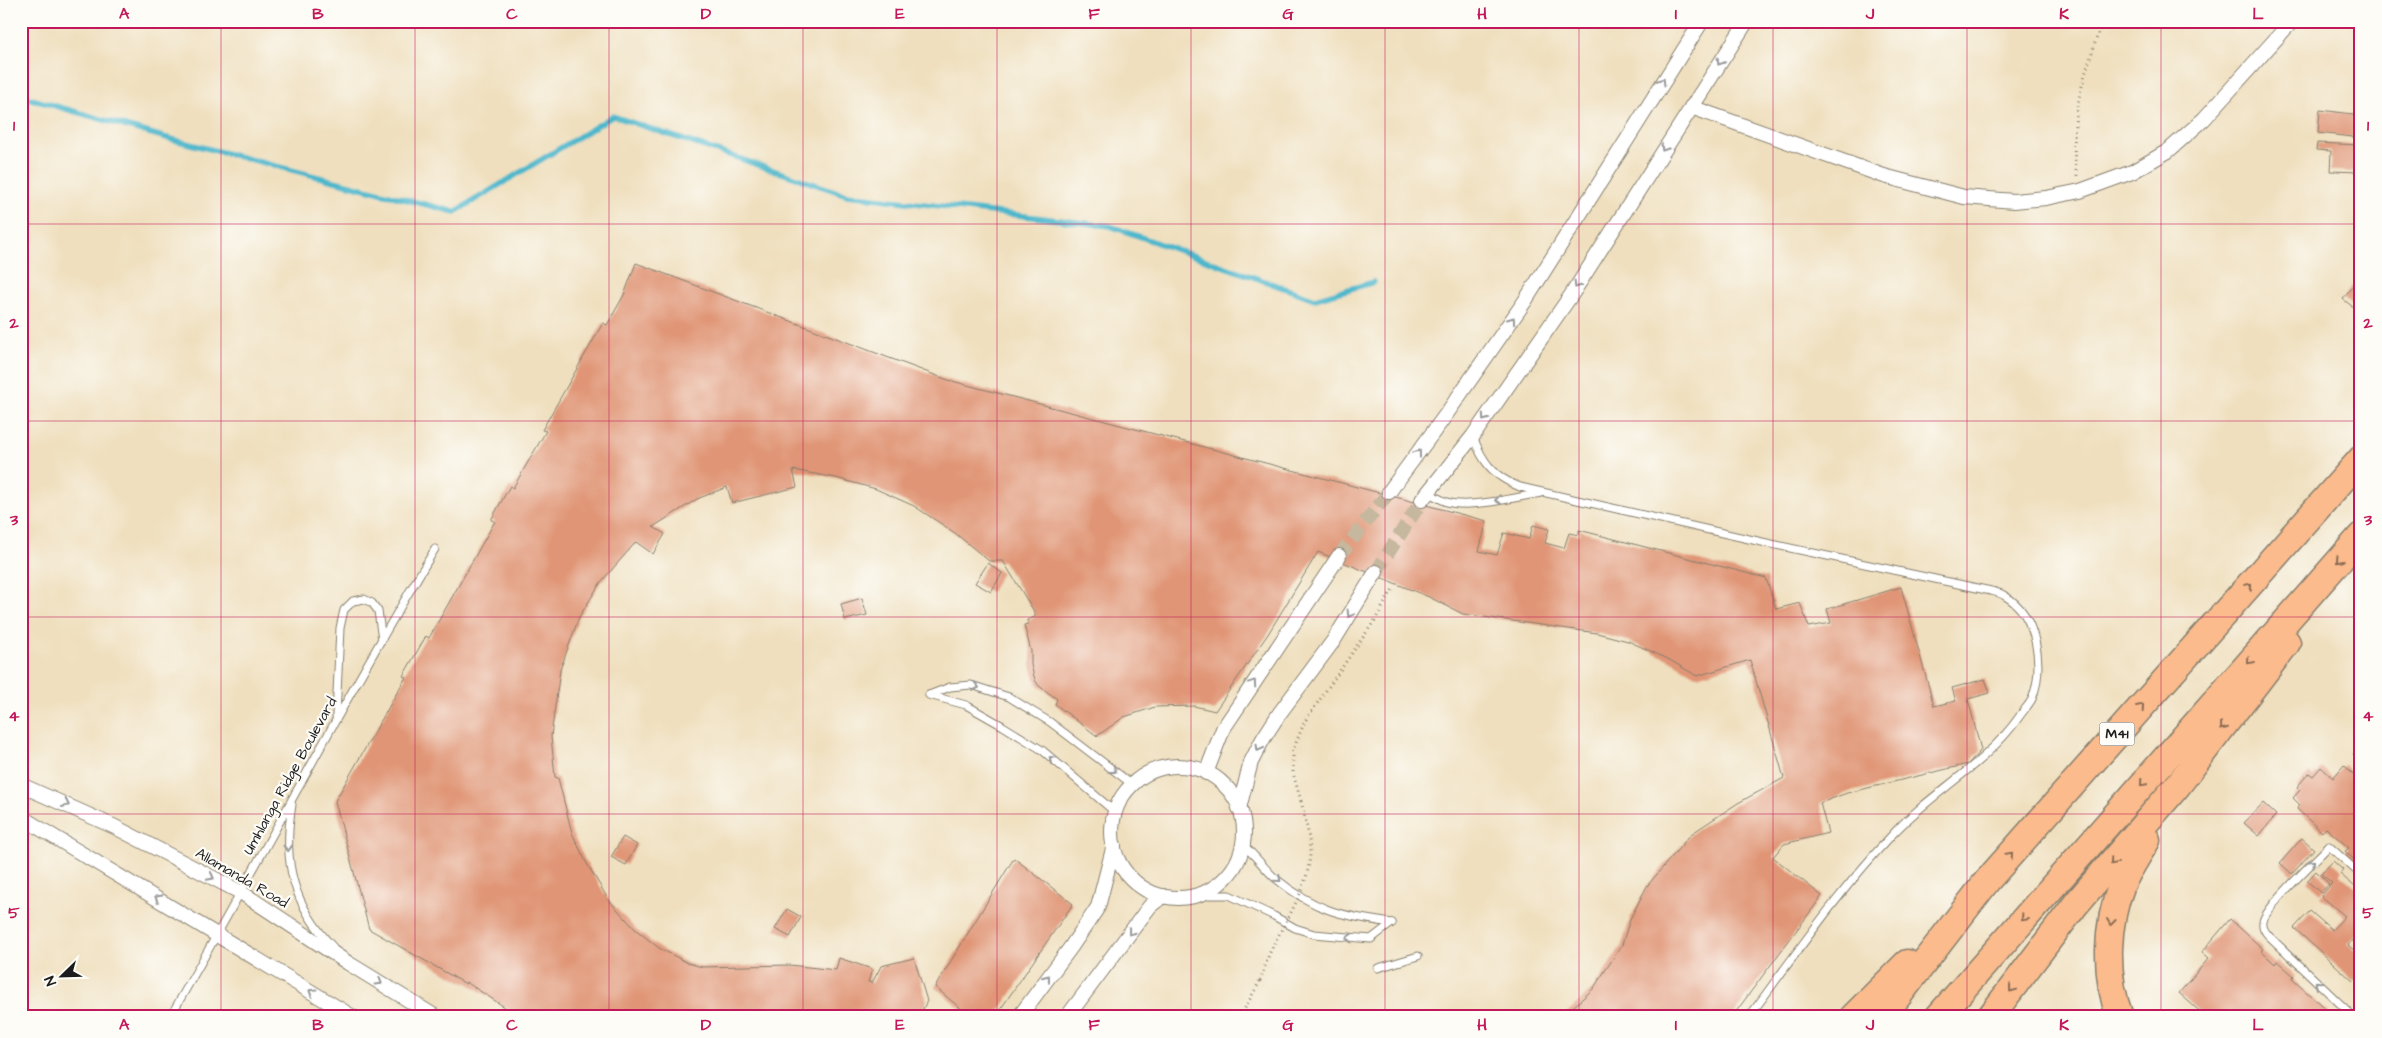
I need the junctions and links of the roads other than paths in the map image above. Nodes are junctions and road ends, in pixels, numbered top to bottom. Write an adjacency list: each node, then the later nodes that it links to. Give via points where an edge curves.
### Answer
1 (1702, 21): 7 (street, one-way to 1, via 1525,301)
2 (1747, 21): 4 (street, one-way to 4)
3 (2292, 21): 4 (street, via 2204,119 2168,151 2132,172 2080,191 2046,198 2014,201 1964,197 1884,176)
4 (1690, 107): 5 (street, one-way to 5, via 1572,294)
5 (1472, 436): 8 (lane, via 1487,466 1498,477 1520,487); 9 (street)
6 (2361, 459): 28 (highway, M41, one-way to 6)
7 (1389, 492)
8 (1547, 492): 9 (lane, one-way to 9, via 1455,503); 41 (lane, via 1991,591 2005,596 2019,609 2033,636 2038,659 2036,682 2032,699 2014,726 1977,764 1927,801 1892,834 1854,877)
9 (1426, 497)
10 (2361, 536): 14 (highway, one-way to 14)
11 (435, 549): 15 (lane, Umhlanga Ridge Boulevard)
12 (1339, 556): 17 (street, one-way to 12, via 1223,729)
13 (1376, 572): 22 (street, one-way to 22, via 1334,640 1263,739 1251,762)
14 (2317, 585): 20 (highway, one-way to 20, via 2309,605 2280,653); 44 (highway, one-way to 44)
15 (382, 641): 16 (lane, Umhlanga Ridge Boulevard); 16 (lane, via 378,611 364,599 353,601 344,610 340,628)
16 (336, 719): 21 (lane, Umhlanga Ridge Boulevard)
17 (1206, 773): 19 (street, via 1182,766 1170,767 1146,774); 22 (street, via 1226,787)
18 (21, 785): 29 (street, Allamanda Road, one-way to 29, via 115,827)
19 (1133, 785): 23 (street); 23 (lane, one-way to 19, via 1042,750 966,705 929,695 950,687 971,685 1009,697 1050,722)
20 (2178, 785): 45 (highway, one-way to 45, via 2076,904); 46 (highway, one-way to 46, via 2123,882 2113,912 2110,964)
21 (293, 800): 29 (lane, Umhlanga Ridge Boulevard); 34 (lane, one-way to 34, via 288,828 292,880 299,901 324,938)
22 (1240, 808): 26 (street)
23 (1116, 813): 25 (street, via 1113,824)
24 (21, 817): 32 (street, one-way to 24)
25 (1115, 844): 31 (street, via 1119,860 1133,880); 39 (street, one-way to 25, via 1098,907)
26 (1243, 845): 30 (street, via 1227,877); 30 (lane, one-way to 30, via 1274,877 1312,905 1356,918 1392,923 1371,939 1314,934 1229,895)
27 (2361, 875): 47 (lane, one-way to 27, via 2269,936 2263,920 2272,906 2329,846)
28 (1988, 881): 42 (highway); 43 (highway, M41)
29 (242, 893): 32 (lane, Umhlanga Ridge Boulevard); 34 (street, Allamanda Road)
30 (1198, 895): 31 (street, via 1186,898)
31 (1163, 896): 40 (street, one-way to 40, via 1150,906)
32 (218, 934): 36 (lane, Umhlanga Ridge Boulevard); 37 (street, one-way to 32)
33 (1418, 956): 35 (lane)
34 (348, 962): 38 (street, Allamanda Road, one-way to 38)
35 (1378, 968)
36 (170, 1017)
37 (353, 1017)
38 (436, 1017)
39 (1019, 1017)
40 (1067, 1017)
41 (1749, 1017)
42 (1853, 1017)
43 (1882, 1017)
44 (1938, 1017)
45 (1990, 1017)
46 (2120, 1017)
47 (2354, 1017)

